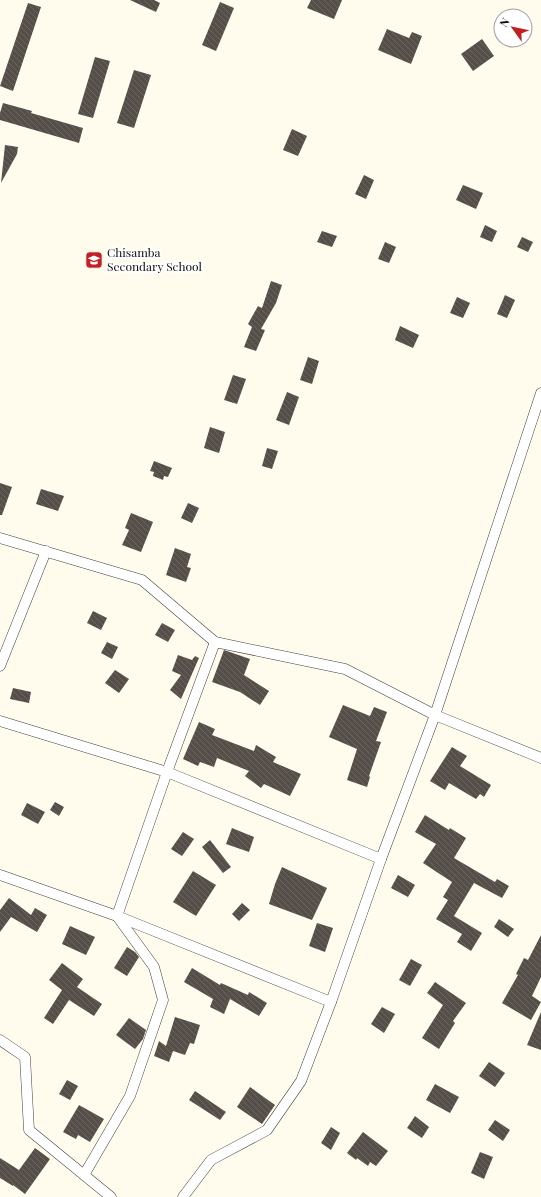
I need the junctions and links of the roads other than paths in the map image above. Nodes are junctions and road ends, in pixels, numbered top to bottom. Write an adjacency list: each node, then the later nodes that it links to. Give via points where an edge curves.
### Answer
1 (541, 393): 6 (street)
2 (0, 538): 3 (street)
3 (46, 552): 4 (street, via 142,580); 5 (street)
4 (215, 642): 6 (street, via 345,669); 9 (street)
5 (0, 666)
6 (435, 715): 8 (street); 10 (street)
7 (0, 721): 9 (street)
8 (541, 758)
9 (167, 772): 10 (street); 12 (street)
10 (380, 859): 13 (street)
11 (0, 875): 12 (street)
12 (117, 916): 13 (street); 15 (street, via 154,967 163,1000 130,1096)
13 (331, 1002): 17 (street, via 301,1081 267,1130 211,1160)
14 (0, 1040): 15 (street, via 25,1057 30,1130)
15 (84, 1175): 16 (street)
16 (111, 1197)
17 (183, 1197)

